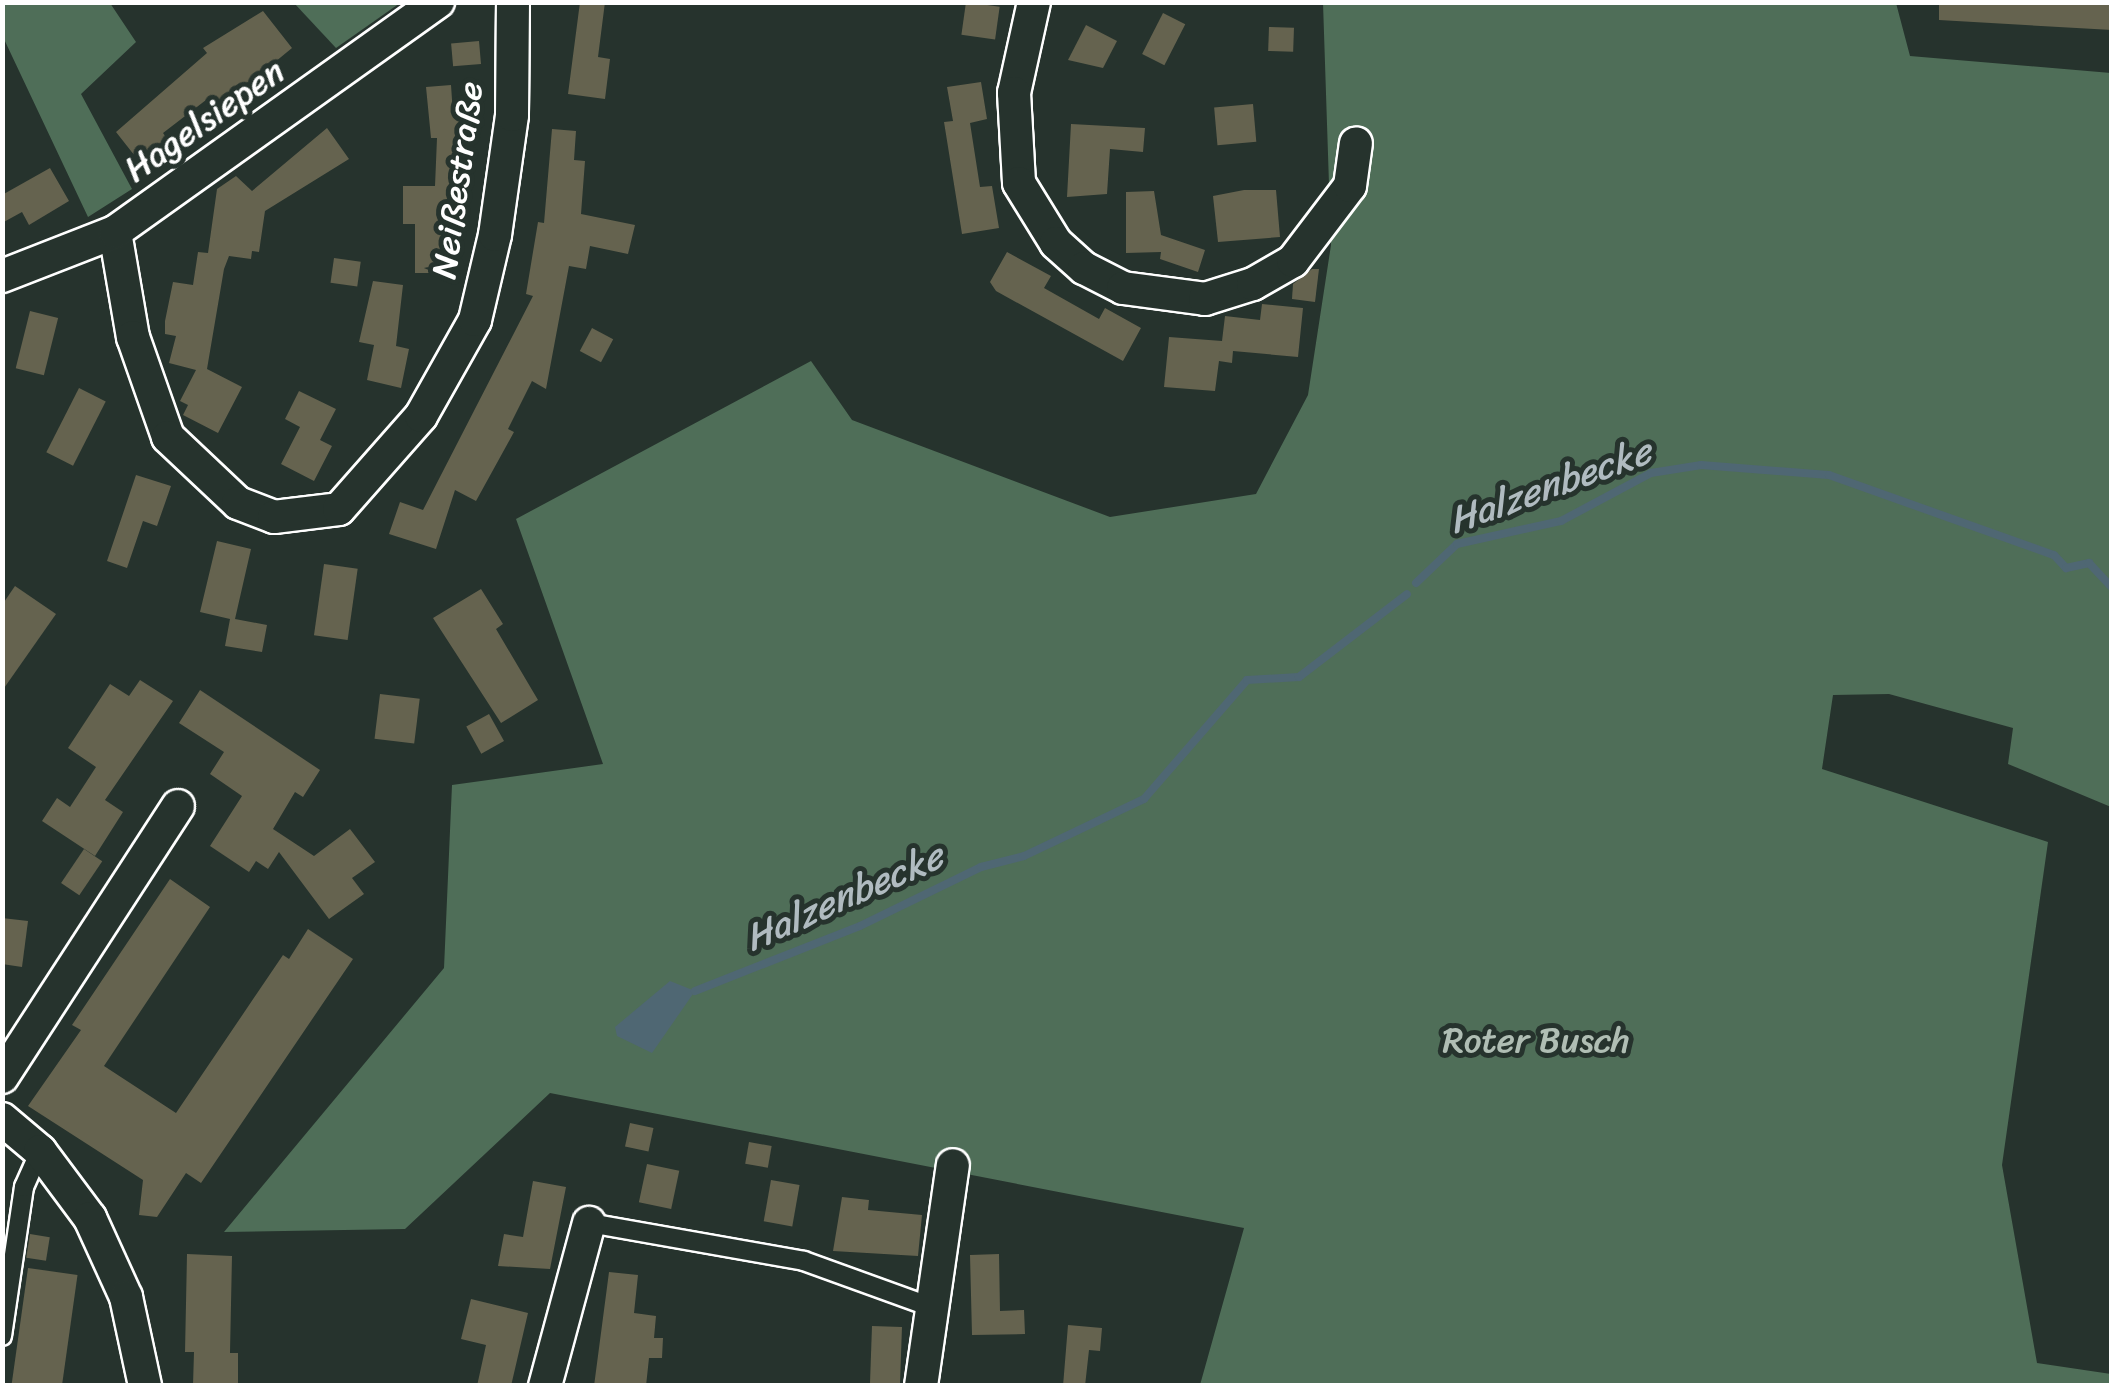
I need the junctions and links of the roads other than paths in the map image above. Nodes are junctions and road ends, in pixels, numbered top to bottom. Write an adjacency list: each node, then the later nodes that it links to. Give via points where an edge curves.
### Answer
1 (438, 2): 5 (street, Hagelsiepen)
2 (513, 2): 5 (street, Neißestraße, via 512,115 475,320 421,416 339,509 274,517 238,503 168,437 133,337)
3 (1034, 2): 4 (street, via 1014,93 1019,183 1056,243 1084,268 1124,288 1204,299 1253,284 1293,261 1350,186)
4 (1356, 142)
5 (116, 232): 6 (street, Hagelsiepen)
6 (2, 276)
7 (178, 806): 8 (street)
8 (2, 1077)
9 (2, 1119): 10 (street)
10 (40, 1151): 14 (lane, via 24,1187); 15 (street, via 90,1218 126,1296)
11 (953, 1165): 13 (street)
12 (589, 1222): 13 (lane, via 804,1261); 16 (street)
13 (928, 1306): 17 (street)
14 (2, 1336)
15 (145, 1386)
16 (545, 1386)
17 (921, 1386)

